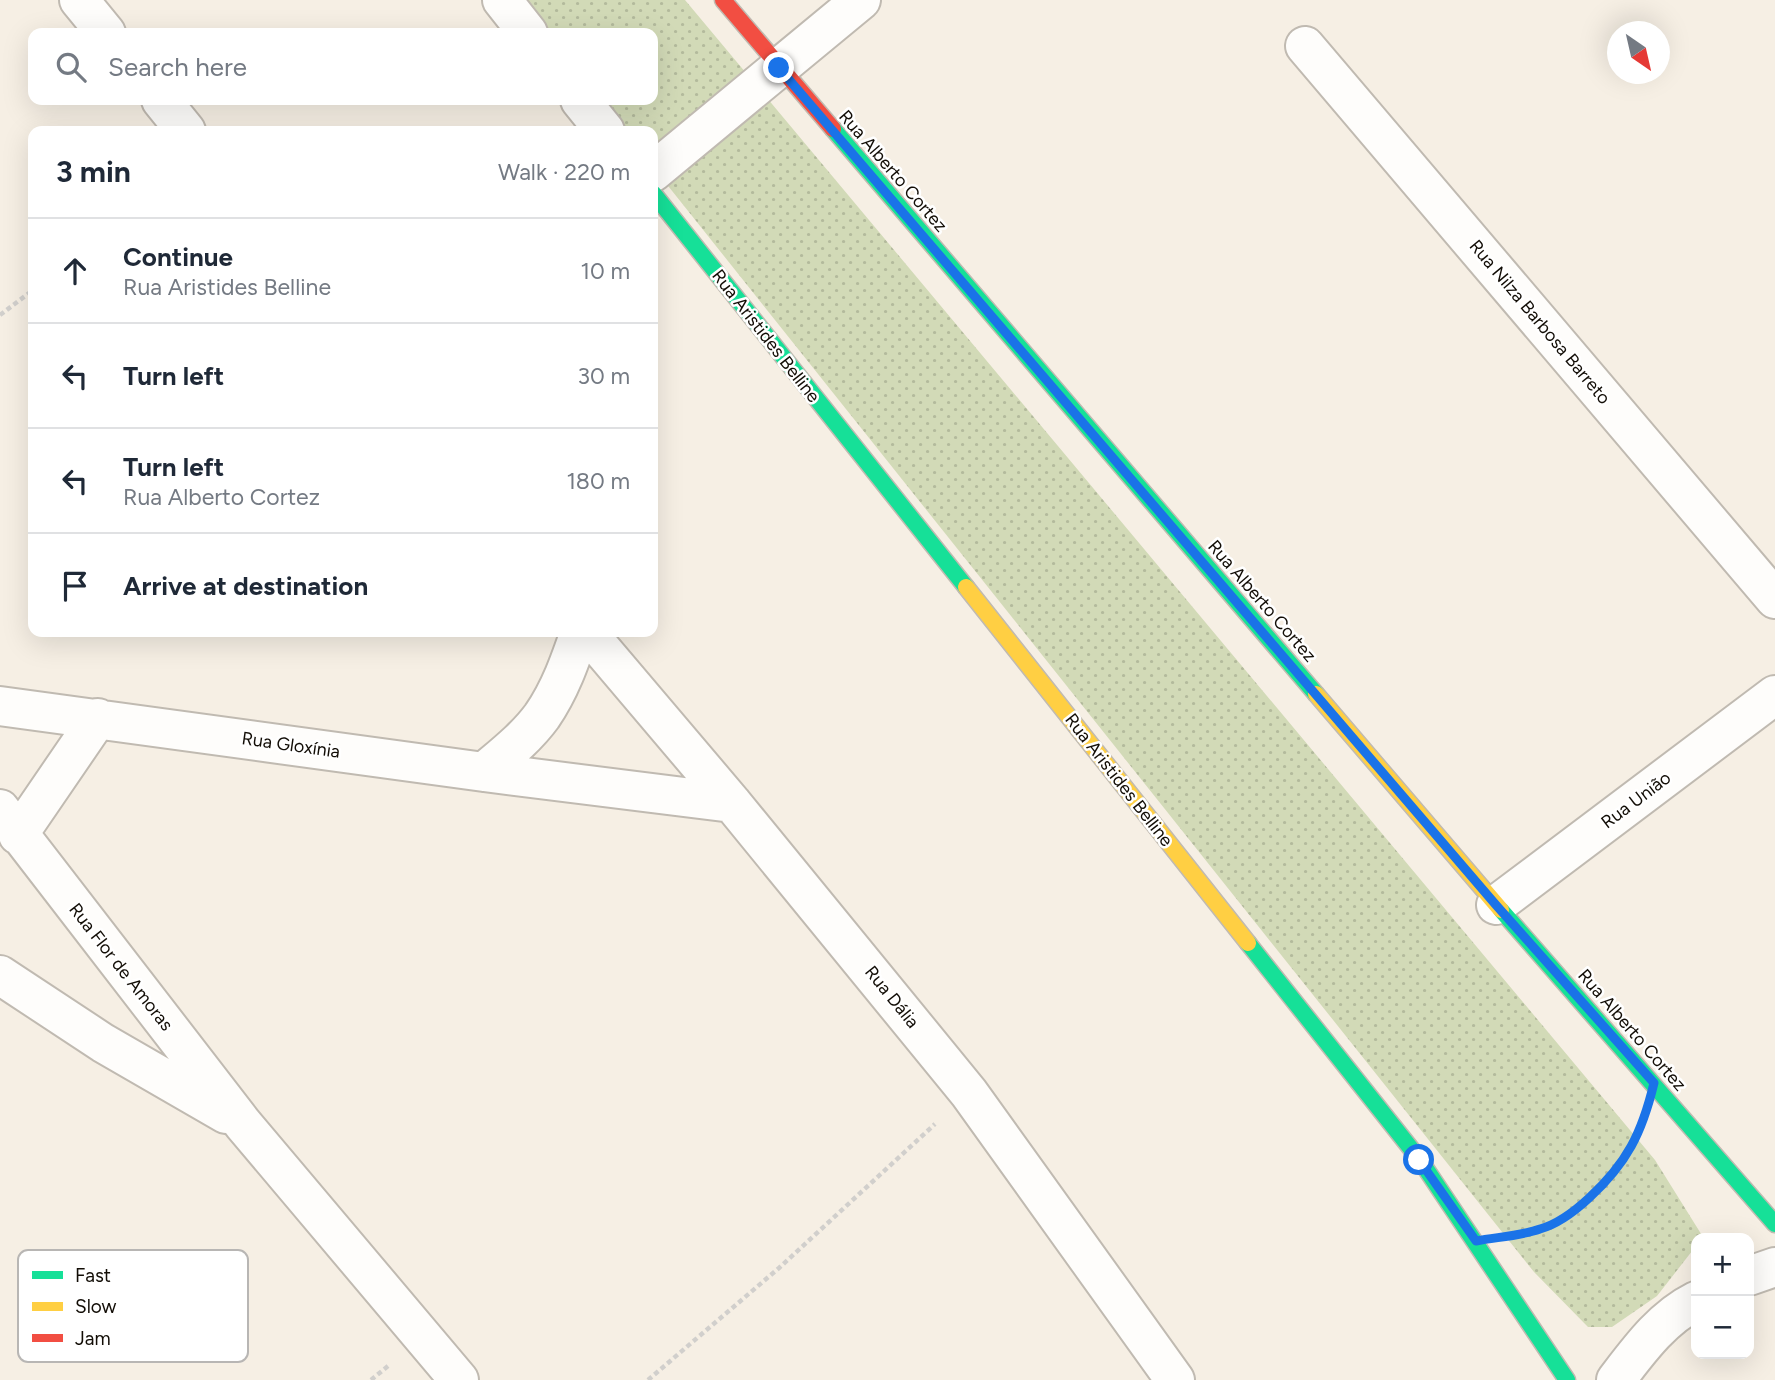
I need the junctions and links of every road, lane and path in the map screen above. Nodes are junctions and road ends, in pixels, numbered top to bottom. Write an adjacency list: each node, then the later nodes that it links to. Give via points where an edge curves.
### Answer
1 (79, 0): 5 (street)
2 (502, 0): 6 (street)
3 (723, 0): 8 (street, Rua Alberto Cortez)
4 (861, 0): 8 (street)
5 (102, 28)
6 (524, 28)
7 (1305, 46): 17 (street, Rua Nilza Barbosa Barreto)
8 (779, 68): 13 (street); 26 (street, Rua Alberto Cortez)
9 (164, 105): 11 (street)
10 (584, 105): 12 (street)
11 (182, 126)
12 (601, 126)
13 (658, 168)
14 (658, 199): 32 (street, Rua Aristides Belline, via 1419,1160)
15 (28, 293): 16 (path)
16 (0, 316)
17 (1775, 599)
18 (578, 637): 23 (street, via 563,679 542,716)
19 (591, 637): 24 (street, Rua Dália)
20 (1775, 695): 26 (street, Rua União)
21 (0, 705): 22 (street, Rua Gloxínia)
22 (98, 718): 23 (street, Rua Gloxínia); 25 (street)
23 (484, 772): 24 (street, Rua Gloxínia)
24 (732, 803): 29 (street, Rua Dália)
25 (9, 822): 30 (street, Rua Flor de Amoras)
26 (1496, 905): 28 (street, Rua Alberto Cortez)
27 (0, 975): 30 (street, Rua Flor de Amoras, via 103,1043)
28 (1654, 1083): 31 (street, Rua Alberto Cortez); 32 (path, via 1647,1114 1632,1146 1612,1177 1575,1211 1541,1229)
29 (969, 1093): 37 (path, via 779,1268); 38 (street, Rua Dália)
30 (243, 1124): 36 (street, Rua Flor de Amoras)
31 (1775, 1224)
32 (1476, 1241): 39 (street, Rua Aristides Belline)
33 (1775, 1267): 34 (street)
34 (1754, 1274)
35 (1691, 1304): 40 (street, via 1678,1310 1640,1348)
36 (459, 1380)
37 (648, 1380)
38 (1175, 1380)
39 (1567, 1380)
40 (1616, 1380)

